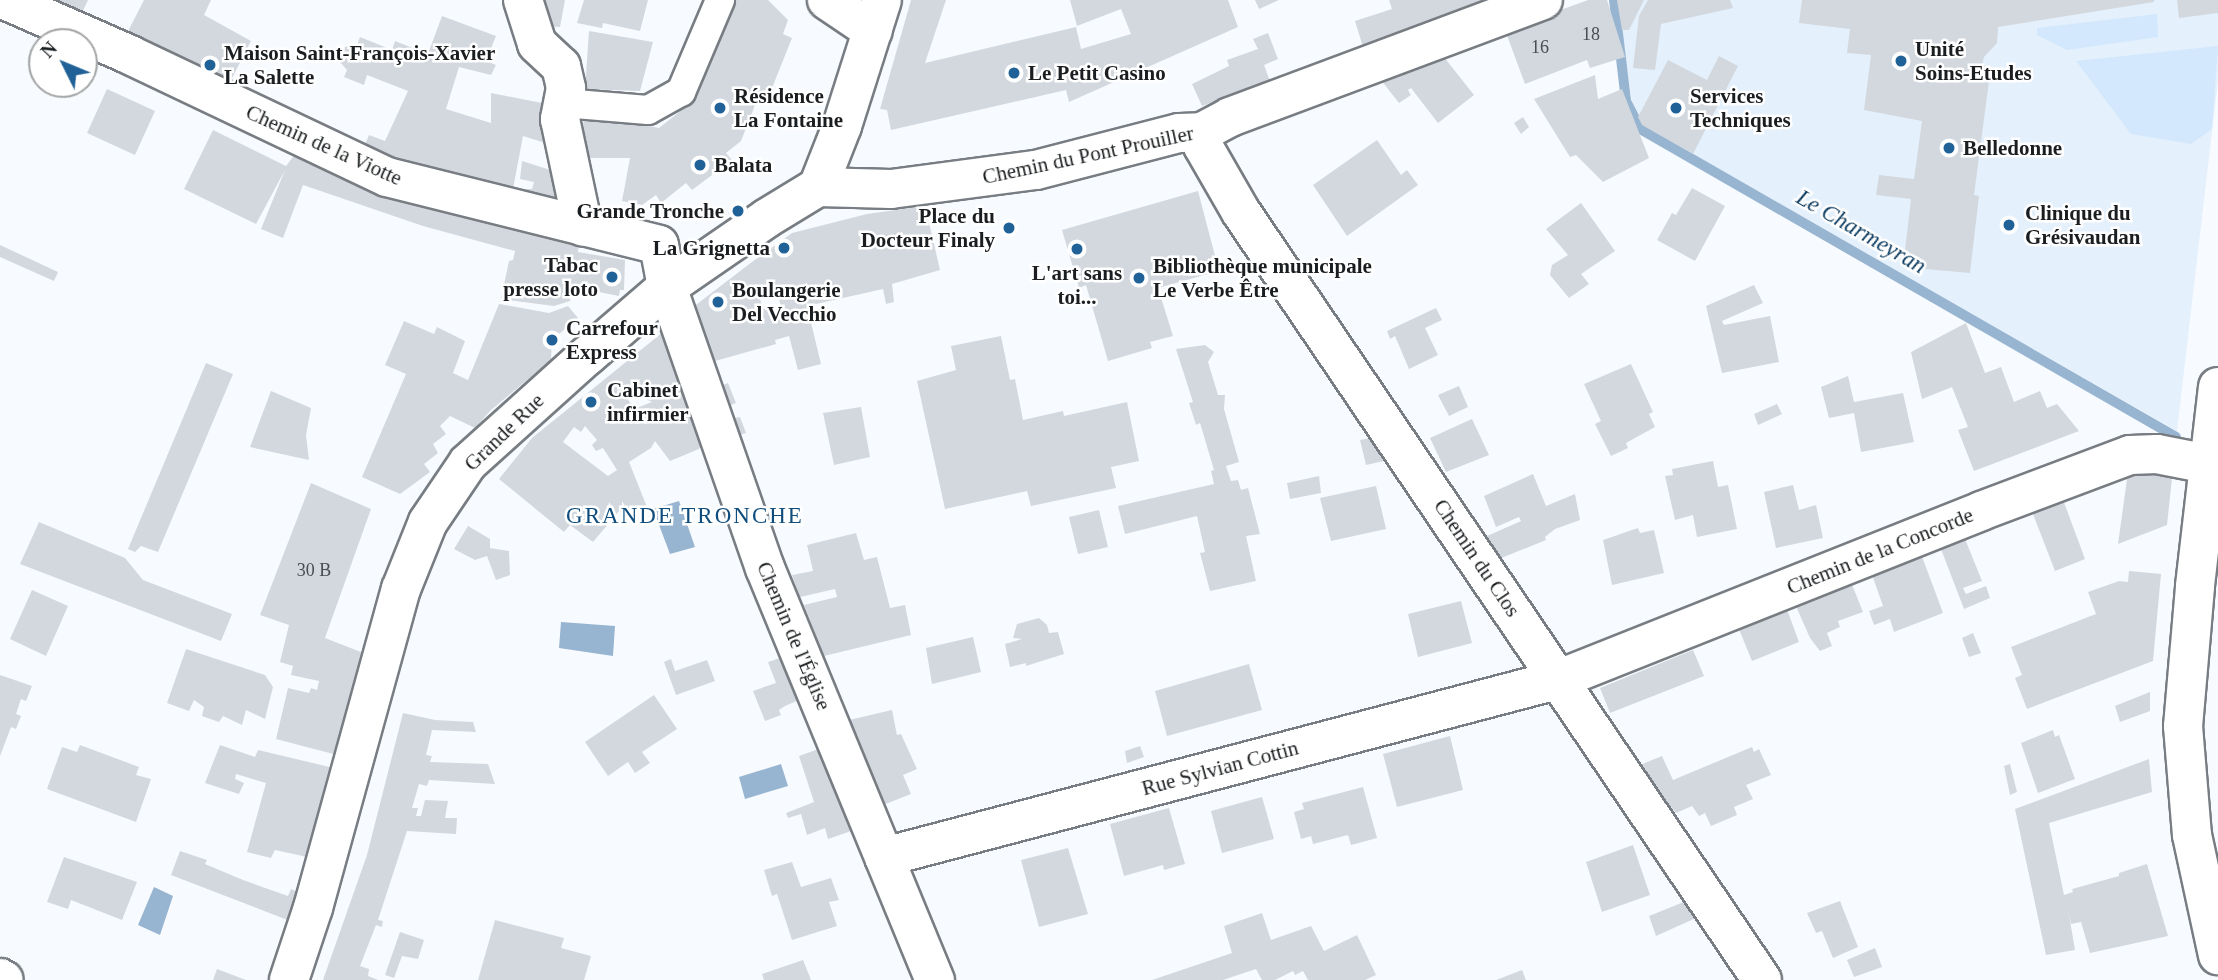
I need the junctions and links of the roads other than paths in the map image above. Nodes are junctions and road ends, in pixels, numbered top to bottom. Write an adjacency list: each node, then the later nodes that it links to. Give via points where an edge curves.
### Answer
1 (5, 0): 10 (street, Chemin de la Viotte, via 387,177)
2 (523, 0): 7 (street, via 537,44 561,66 566,88)
3 (720, 0): 7 (street, via 681,92 648,110)
4 (827, 0): 6 (street)
5 (1543, 0): 8 (street, Chemin du Pont Prouiller, via 1219,121)
6 (877, 16): 9 (street)
7 (563, 103): 10 (street, via 560,119)
8 (1202, 132): 9 (street, Chemin du Pont Prouiller, via 1179,133 1036,170 891,188); 15 (street, Chemin du Clos, via 1203,146 1241,212)
9 (818, 187): 11 (street, Grande Rue)
10 (583, 227): 11 (street, Chemin de la Viotte, via 659,245)
11 (667, 287): 16 (street, Chemin de l'Église, via 765,568); 18 (street, Grande Rue, via 468,463 428,522 401,589)
12 (2218, 387): 13 (street)
13 (2208, 464): 14 (street); 15 (street, Chemin de la Concorde, via 2157,454 2130,455)
14 (2211, 506): 17 (street, via 2183,726 2192,835)
15 (1557, 680): 16 (street, Rue Sylvian Cottin); 20 (street, Chemin du Clos)
16 (884, 858): 19 (street, Chemin de l'Église)
17 (2218, 955)
18 (289, 980)
19 (935, 980)
20 (1762, 980)

